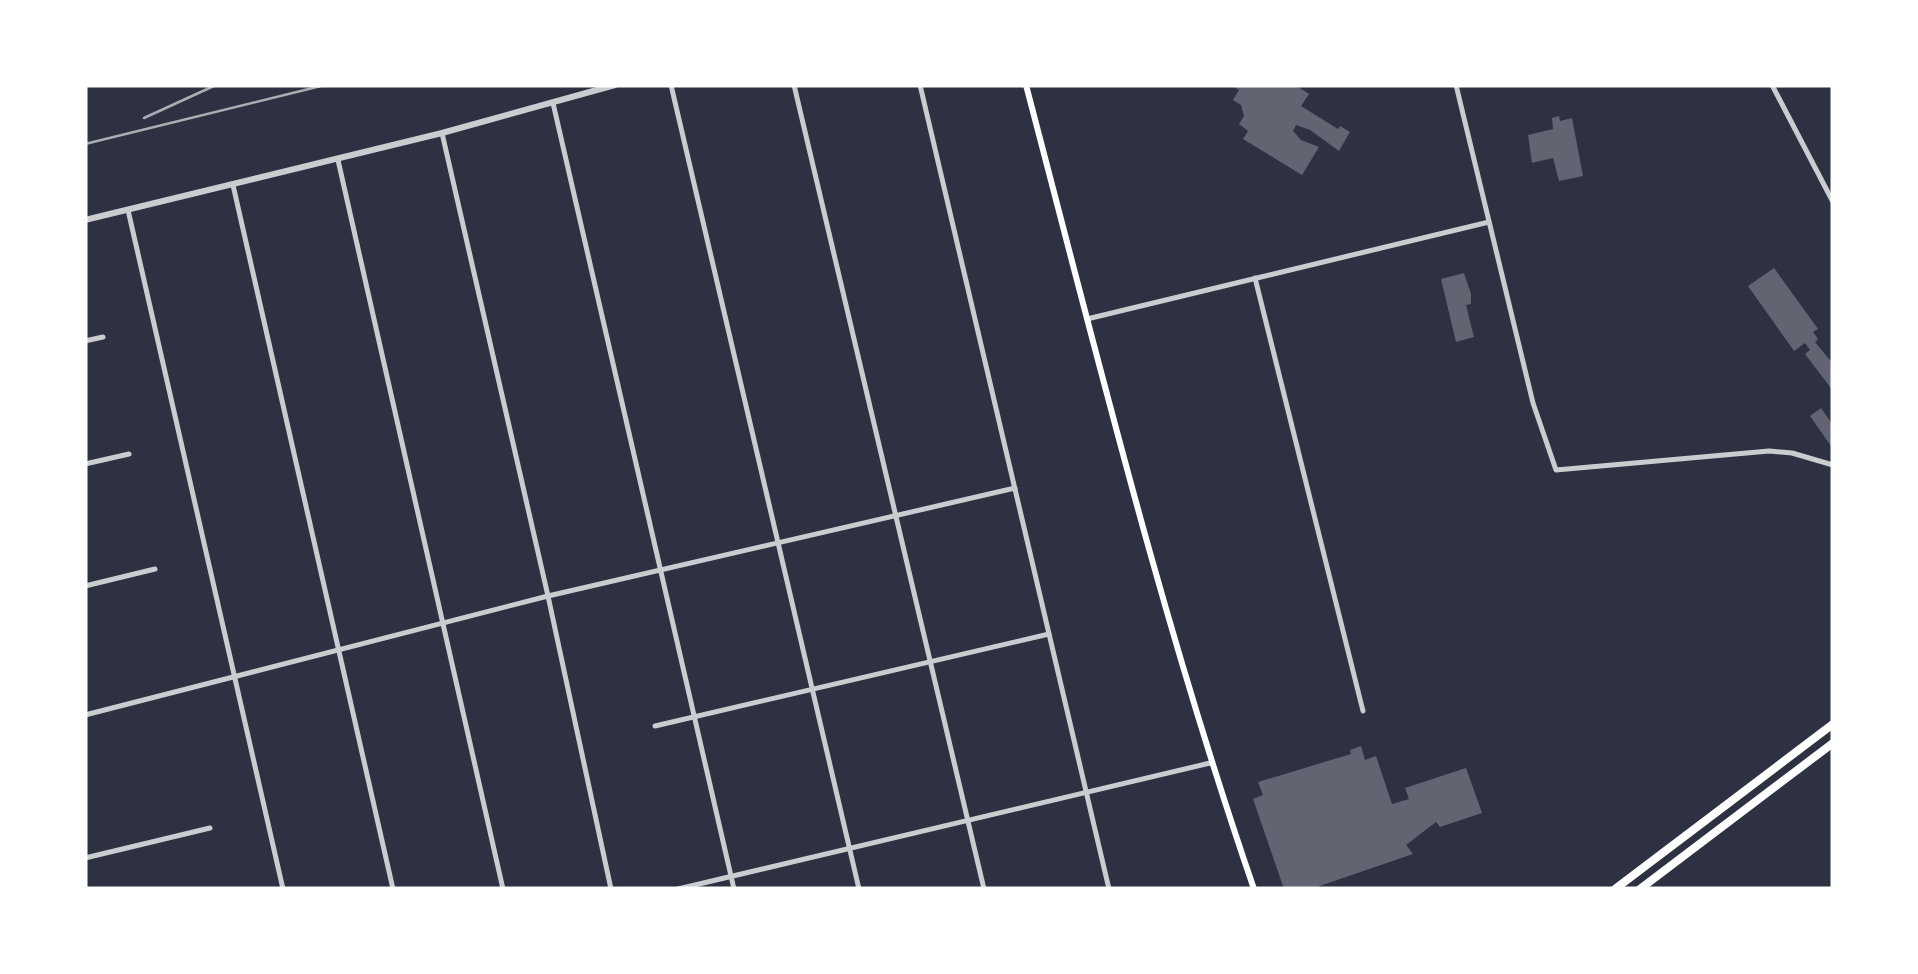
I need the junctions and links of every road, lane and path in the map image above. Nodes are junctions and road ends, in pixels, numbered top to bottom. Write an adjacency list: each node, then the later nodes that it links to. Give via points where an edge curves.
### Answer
1 (615, 85): 8 (street)
2 (670, 85): 25 (street)
3 (794, 85): 24 (street)
4 (920, 85): 23 (street)
5 (1026, 85): 17 (main road)
6 (1456, 85): 15 (street)
7 (1772, 85): 12 (street)
8 (553, 104): 9 (street); 27 (street)
9 (442, 133): 10 (street); 29 (street)
10 (338, 160): 11 (street); 30 (street)
11 (233, 184): 13 (street); 32 (street)
12 (1833, 202)
13 (128, 210): 14 (street); 34 (street)
14 (85, 220)
15 (1489, 222): 16 (street); 22 (street, via 1532,403 1556,470 1769,452)
16 (1255, 278): 17 (street); 36 (street)
17 (1088, 319): 42 (main road)
18 (103, 336): 19 (street)
19 (85, 341)
20 (129, 454): 21 (street)
21 (85, 464)
22 (1833, 465)
23 (1015, 488): 24 (street); 31 (street)
24 (896, 515): 25 (street); 33 (street)
25 (777, 542): 27 (street); 35 (street)
26 (154, 569): 28 (street)
27 (659, 570): 29 (street); 38 (street)
28 (85, 586)
29 (548, 596): 30 (street); 52 (street)
30 (444, 624): 32 (street); 51 (street)
31 (1049, 634): 33 (street); 43 (street)
32 (340, 650): 34 (street); 50 (street)
33 (930, 661): 35 (street); 44 (street)
34 (235, 678): 37 (street); 49 (street)
35 (812, 690): 38 (street); 46 (street)
36 (1363, 711)
37 (85, 715)
38 (695, 717): 40 (street); 48 (street)
39 (1833, 724): 59 (main road)
40 (655, 726)
41 (1833, 742): 60 (main road)
42 (1210, 763): 43 (street); 58 (main road)
43 (1086, 793): 44 (street); 57 (street)
44 (968, 820): 46 (street); 56 (street)
45 (210, 828): 47 (street)
46 (849, 848): 48 (street); 55 (street)
47 (85, 858)
48 (732, 874): 53 (street); 54 (street)
49 (283, 889)
50 (393, 889)
51 (504, 889)
52 (611, 889)
53 (678, 889)
54 (734, 889)
55 (859, 889)
56 (984, 889)
57 (1110, 889)
58 (1254, 889)
59 (1615, 889)
60 (1640, 889)

